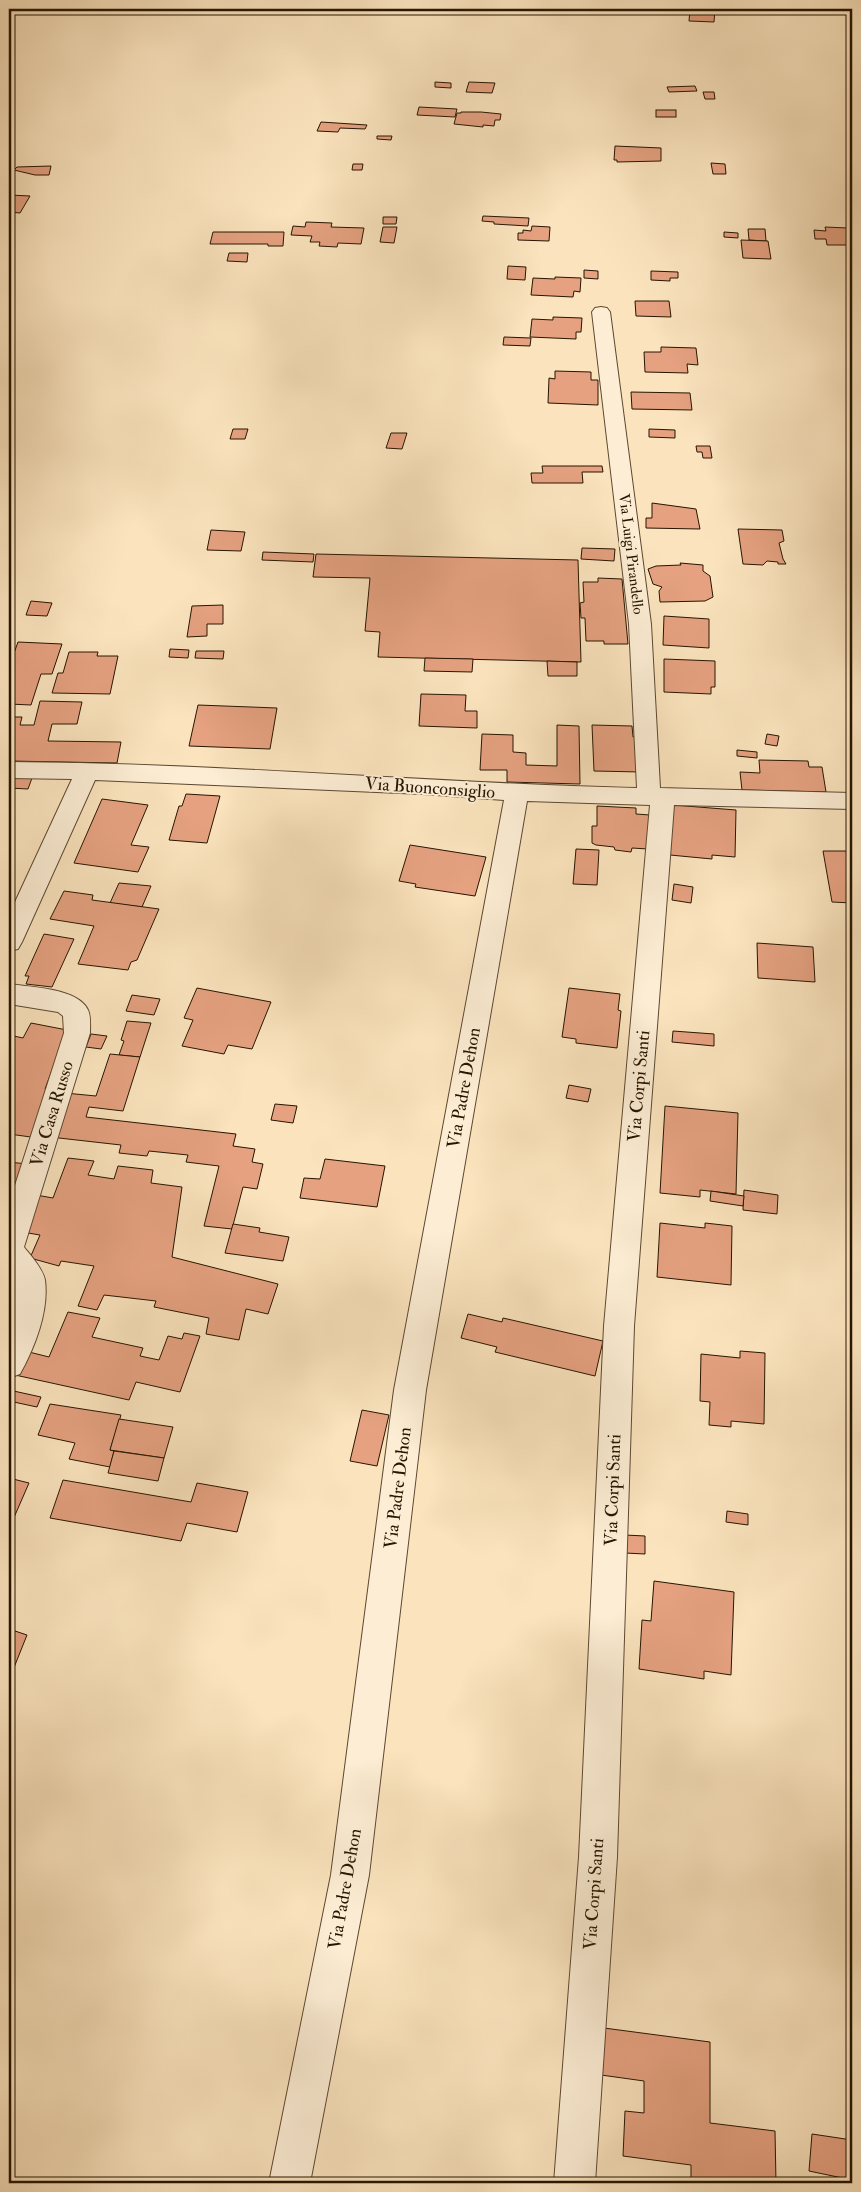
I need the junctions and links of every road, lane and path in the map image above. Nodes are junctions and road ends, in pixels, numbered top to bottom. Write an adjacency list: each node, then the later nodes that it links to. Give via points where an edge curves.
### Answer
1 (601, 312): 5 (street, Via Luigi Pirandello, via 640,624)
2 (9, 770): 3 (street, Via Buonconsiglio)
3 (87, 772): 4 (street, Via Buonconsiglio); 7 (street)
4 (517, 793): 5 (street, Via Buonconsiglio); 10 (street, Via Padre Dehon, via 410,1390 350,1875)
5 (656, 797): 6 (street, Via Buonconsiglio); 11 (street, Via Corpi Santi, via 619,1326 598,1857)
6 (852, 800)
7 (9, 942)
8 (9, 994): 9 (street, Via Casa Russo, via 65,1003 76,1012 77,1033 9,1249 30,1279 27,1316)
9 (9, 1364)
10 (289, 2183)
11 (574, 2183)

